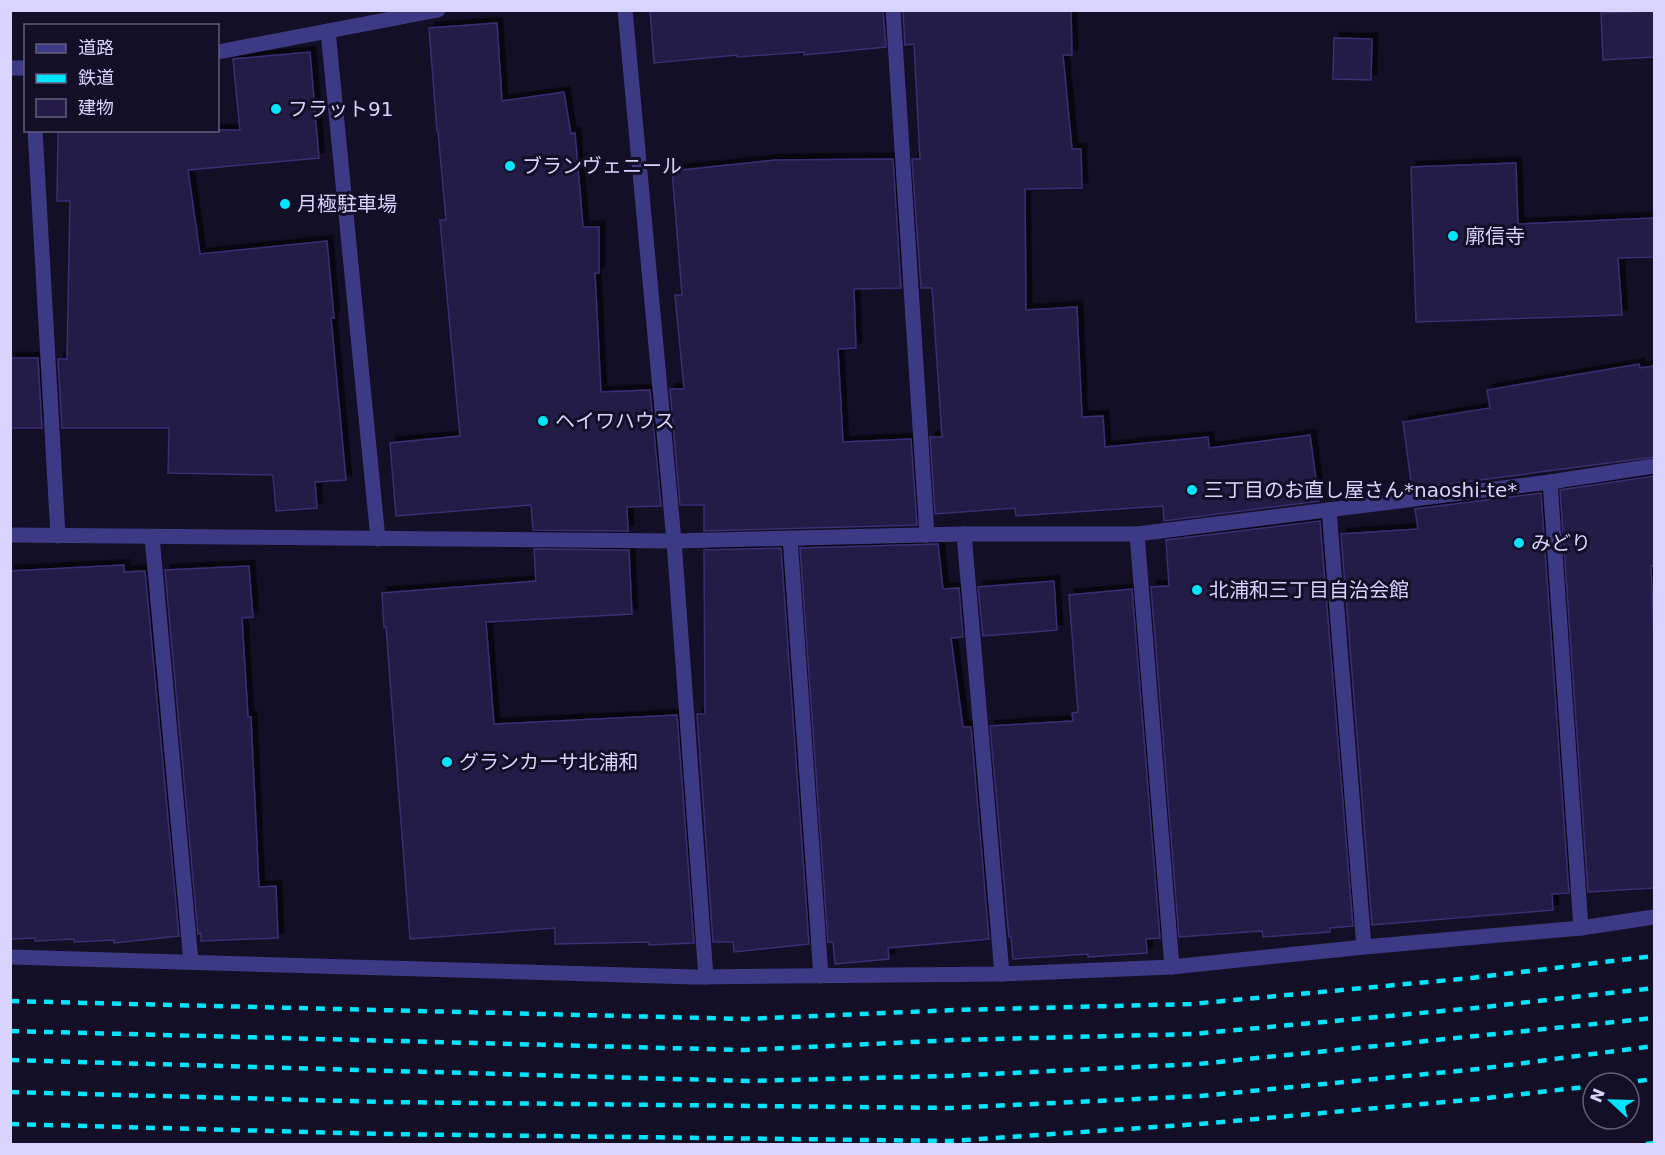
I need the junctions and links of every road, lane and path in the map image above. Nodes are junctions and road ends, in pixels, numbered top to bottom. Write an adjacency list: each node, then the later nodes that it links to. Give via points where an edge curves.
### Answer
1 (438, 10): 4 (street)
2 (625, 10): 18 (street)
3 (893, 10): 12 (street)
4 (328, 31): 5 (street); 17 (street)
5 (219, 52)
6 (35, 132): 14 (street)
7 (1654, 466): 8 (street)
8 (1550, 482): 9 (street); 20 (street)
9 (1329, 510): 11 (street); 21 (street)
10 (964, 534): 11 (street); 12 (street); 25 (street)
11 (1137, 534): 24 (street)
12 (927, 535): 16 (street)
13 (10, 536): 14 (street)
14 (58, 536): 15 (street)
15 (152, 537): 17 (street); 23 (street)
16 (790, 538): 18 (street); 26 (street)
17 (378, 539): 18 (street)
18 (675, 541): 27 (street)
19 (1654, 917): 20 (street)
20 (1581, 928): 21 (street)
21 (1364, 947): 24 (street)
22 (10, 957): 23 (street)
23 (191, 962): 27 (street)
24 (1172, 967): 25 (street)
25 (1002, 974): 26 (street)
26 (821, 976): 27 (street)
27 (706, 977)

